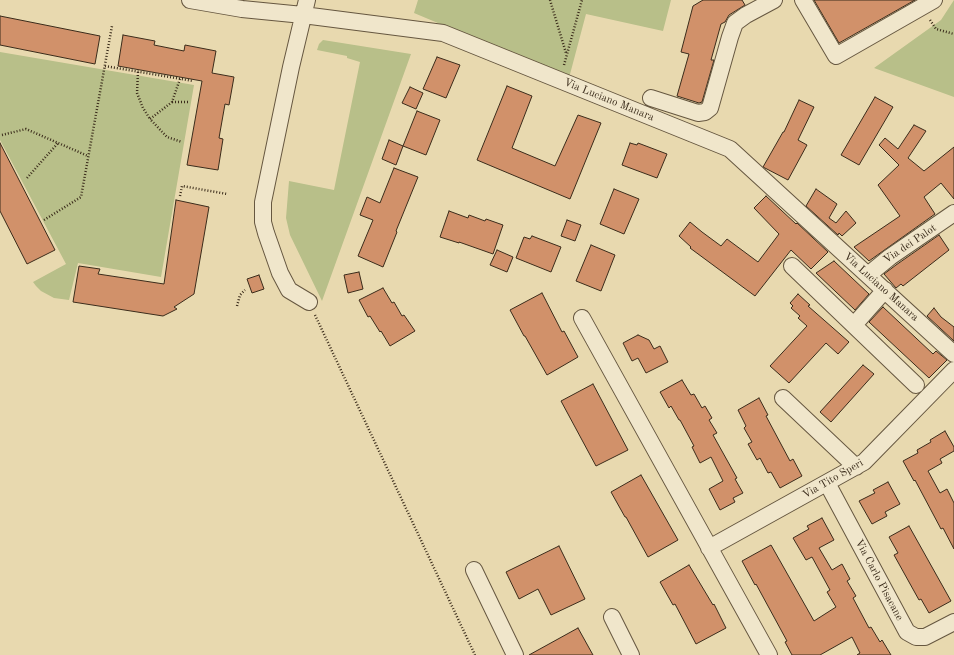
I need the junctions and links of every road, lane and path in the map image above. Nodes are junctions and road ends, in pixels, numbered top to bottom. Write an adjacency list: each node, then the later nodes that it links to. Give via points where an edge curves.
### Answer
1 (190, 0): 7 (street, Via Luciano Manara, via 242,9)
2 (550, 0): 10 (path)
3 (582, 0): 10 (path)
4 (774, 0): 16 (street, via 735,23 710,108 705,112 698,113)
5 (803, 0): 6 (street, via 836,56)
6 (928, 4): 9 (path, via 936,29)
7 (305, 7): 14 (street, Via Luciano Manara, via 443,33); 33 (street, via 263,202 263,222 280,273 289,290)
8 (112, 26): 11 (path)
9 (954, 34)
10 (567, 54): 14 (path)
11 (105, 66): 12 (path); 23 (path)
12 (138, 72): 13 (path); 19 (path, via 137,93)
13 (180, 79): 15 (path); 17 (path)
14 (560, 80): 30 (street, Via Luciano Manara, via 730,149)
15 (194, 81)
16 (651, 98)
17 (172, 102): 18 (path); 19 (path)
18 (188, 102)
19 (150, 119): 21 (path, via 167,137)
20 (2, 135): 22 (path, via 26,129)
21 (182, 142)
22 (58, 143): 23 (path); 24 (path)
23 (88, 156): 28 (path, via 81,197)
24 (27, 178)
25 (227, 194): 26 (path, via 182,186)
26 (180, 196)
27 (954, 213): 30 (street, Via dei Palot, via 890,256)
28 (44, 220)
29 (792, 266): 36 (street)
30 (868, 275): 32 (street, Via Luciano Manara)
31 (245, 290): 34 (path, via 240,295)
32 (885, 290): 36 (street); 37 (street, Via Luciano Manara)
33 (309, 302): 47 (path)
34 (237, 306)
35 (582, 318): 43 (street)
36 (854, 325): 39 (street)
37 (954, 354)
38 (954, 370): 41 (street, Via Tito Speri, via 864,462)
39 (916, 385)
40 (783, 398): 41 (street)
41 (856, 467): 42 (street, Via Tito Speri)
42 (827, 483): 43 (street, Via Tito Speri); 46 (street, Via Carlo Pisacane, via 907,632 916,637 925,637)
43 (709, 548): 50 (street)
44 (474, 570): 48 (street)
45 (612, 617): 49 (street)
46 (954, 622)
47 (475, 655)
48 (515, 655)
49 (631, 655)
50 (769, 655)

